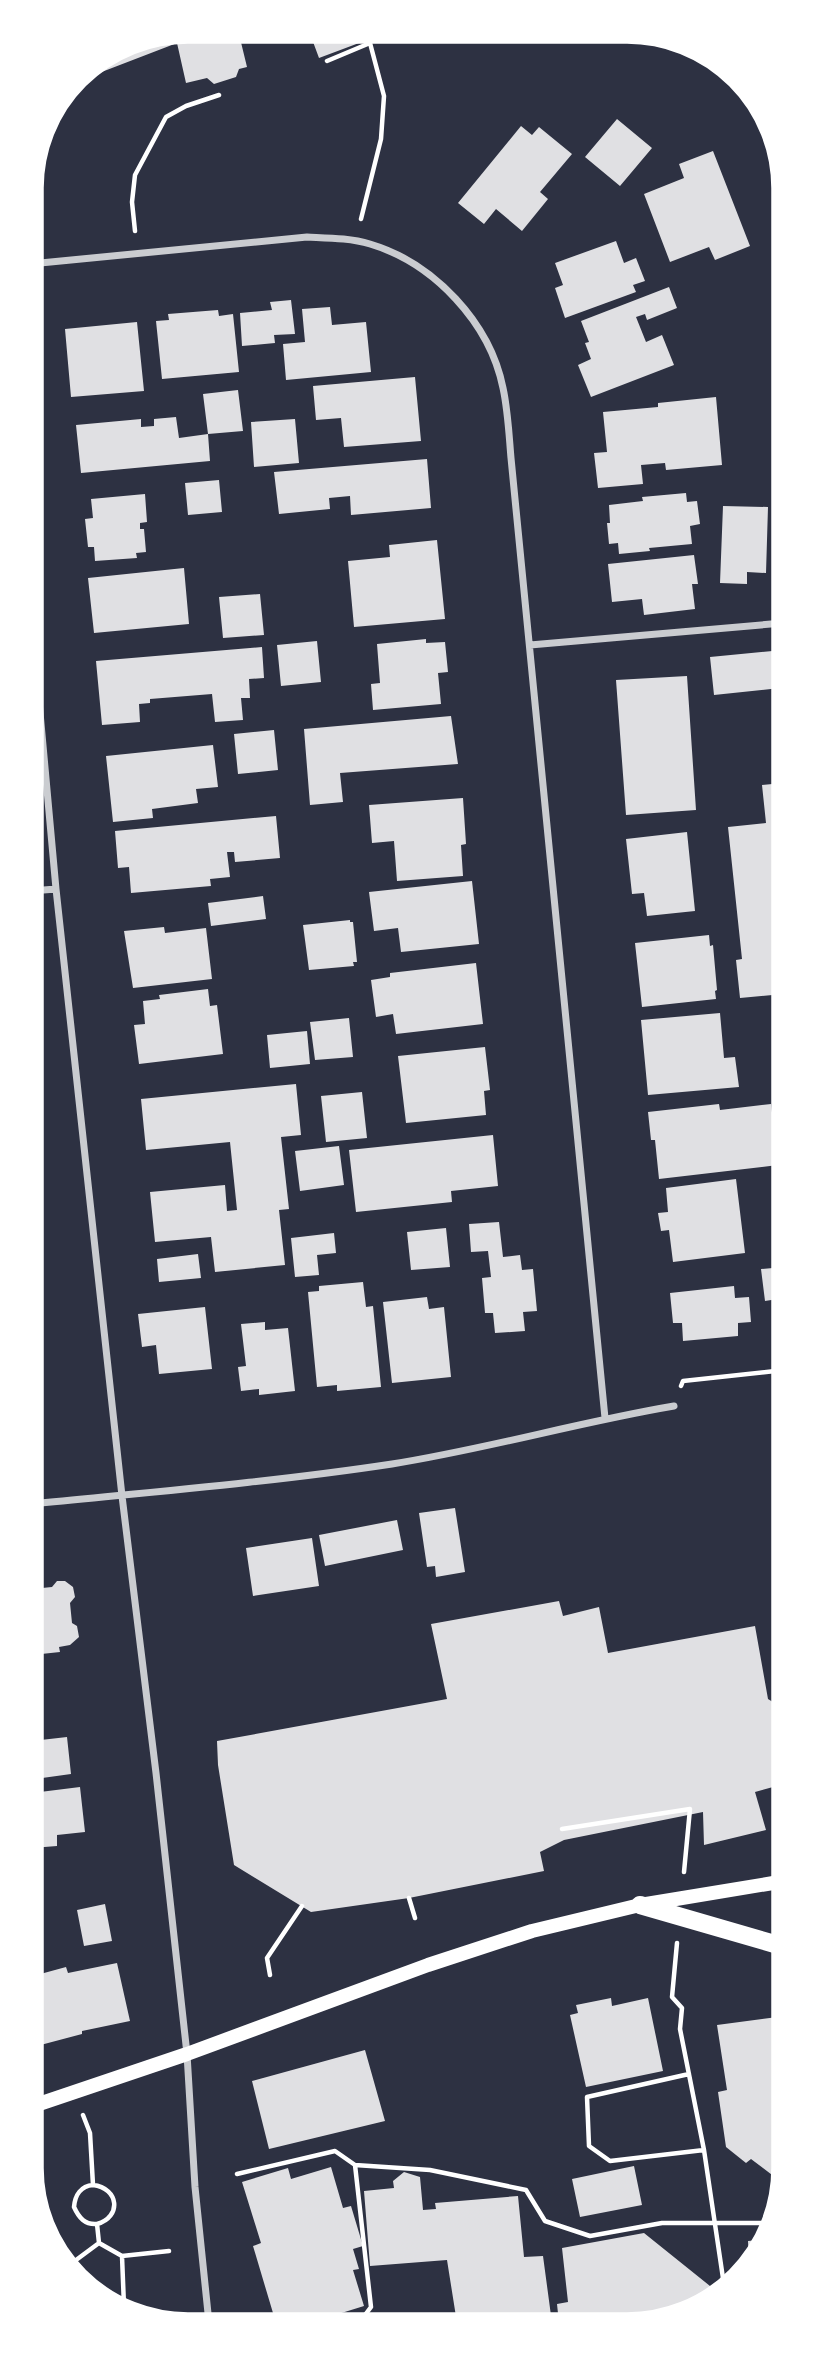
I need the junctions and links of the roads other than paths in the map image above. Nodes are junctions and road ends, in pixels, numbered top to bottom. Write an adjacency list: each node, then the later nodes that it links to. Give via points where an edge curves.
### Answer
1 (42, 263): 3 (street, via 307,237 355,241 394,253 438,281 487,341 503,387)
2 (773, 624): 3 (street)
3 (530, 645): 8 (street)
4 (42, 734): 5 (street)
5 (56, 889): 6 (street); 9 (street)
6 (42, 890)
7 (674, 1406): 8 (street)
8 (605, 1418): 9 (street, via 394,1464)
9 (122, 1496): 10 (street); 14 (street)
10 (42, 1503)
11 (773, 1883): 12 (main road)
12 (640, 1905): 13 (main road); 14 (main road, via 480,1947)
13 (773, 1944)
14 (187, 2054): 15 (main road); 16 (street)
15 (42, 2103)
16 (208, 2314)

